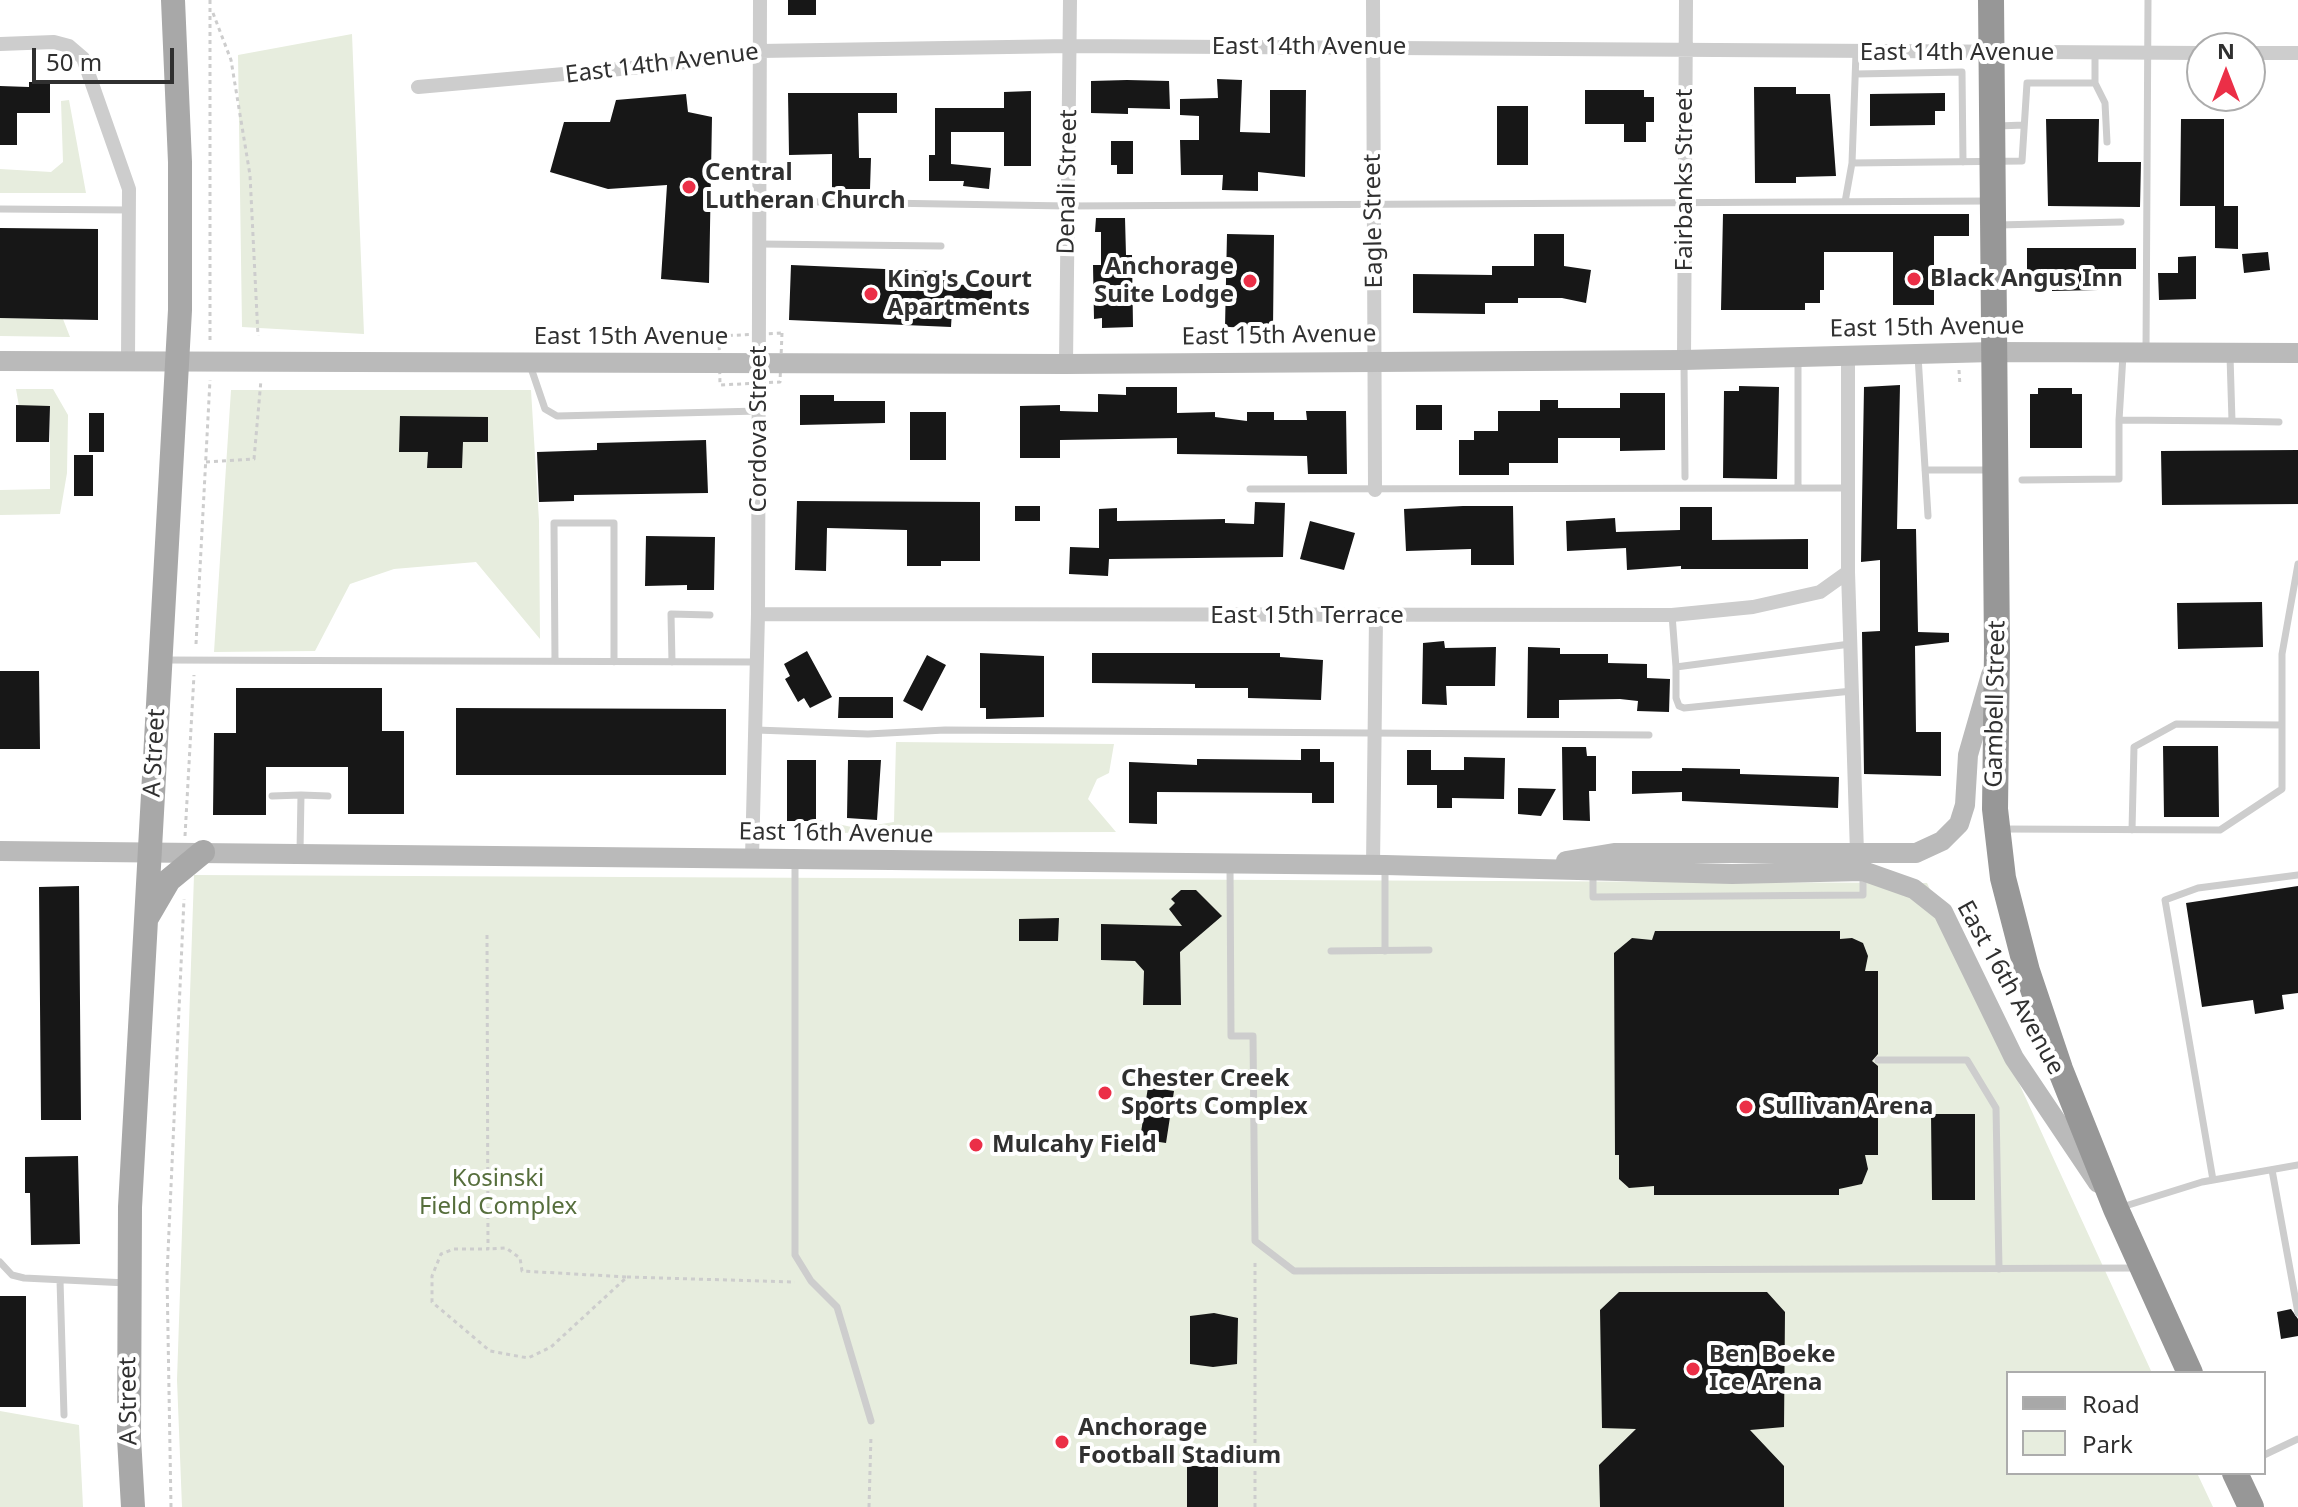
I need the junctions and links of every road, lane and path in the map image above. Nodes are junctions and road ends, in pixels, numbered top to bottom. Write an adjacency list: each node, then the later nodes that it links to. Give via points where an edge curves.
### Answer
1 (173, 0): 84 (main road, A Street, via 180,310)
2 (210, 0): 9 (path)
3 (760, 0): 13 (street, Cordova Street)
4 (1070, 0): 11 (street, Denali Street)
5 (1373, 0): 12 (street, Eagle Street)
6 (1686, 0): 14 (street, Fairbanks Street)
7 (1991, 0): 16 (highway, Gambell Street)
8 (2148, 0): 18 (lane)
9 (211, 9): 42 (path, via 231,60 250,175); 43 (path)
10 (0, 44): 37 (street, via 54,42 83,58 129,189)
11 (1070, 46): 12 (street, East 14th Avenue); 13 (street, East 14th Avenue); 35 (street, Denali Street)
12 (1372, 47): 14 (street, East 14th Avenue); 34 (street, Eagle Street)
13 (760, 51): 24 (street, East 14th Avenue); 31 (street, Cordova Street)
14 (1686, 52): 15 (street, East 14th Avenue); 33 (street, Fairbanks Street)
15 (1856, 53): 16 (street, East 14th Avenue); 22 (lane)
16 (1991, 53): 17 (street, East 14th Avenue); 26 (highway, Gambell Street)
17 (2095, 53): 18 (street, East 14th Avenue); 23 (lane)
18 (2149, 53): 19 (street, East 14th Avenue); 46 (lane)
19 (2186, 53)
20 (2266, 53): 21 (street)
21 (2298, 53)
22 (1856, 74): 28 (lane, via 1962,72); 30 (lane)
23 (2095, 83): 25 (lane, via 2027,83); 27 (lane, via 2105,103)
24 (418, 87)
25 (2024, 125): 26 (lane); 29 (lane, via 2022,161)
26 (1992, 126): 29 (highway, Gambell Street)
27 (2107, 142)
28 (1963, 162): 29 (lane); 30 (lane)
29 (1992, 162): 38 (highway, Gambell Street)
30 (1852, 163): 32 (lane)
31 (759, 201): 35 (lane); 40 (street, Cordova Street)
32 (1845, 202): 33 (lane); 38 (lane)
33 (1685, 203): 34 (lane); 52 (street, Fairbanks Street)
34 (1373, 204): 35 (lane); 55 (street, Eagle Street)
35 (1068, 206): 58 (street, Denali Street)
36 (0, 209): 37 (lane)
37 (129, 210): 54 (street)
38 (1992, 213): 39 (lane); 44 (highway, Gambell Street)
39 (2121, 222)
40 (759, 244): 41 (lane); 57 (street, Cordova Street)
41 (941, 246)
42 (258, 336)
43 (210, 351)
44 (1993, 352): 45 (street, East 15th Avenue); 48 (street, East 15th Avenue); 67 (highway, Gambell Street)
45 (2123, 352): 46 (street, East 15th Avenue); 62 (lane)
46 (2146, 353): 49 (street, East 15th Avenue)
47 (2298, 353): 49 (street, East 15th Avenue)
48 (1918, 354): 50 (street, East 15th Avenue); 66 (lane)
49 (2230, 354): 63 (lane)
50 (1848, 355): 51 (street, East 15th Avenue); 71 (street)
51 (1798, 357): 52 (street, East 15th Avenue); 70 (lane)
52 (1684, 360): 55 (street, East 15th Avenue); 68 (lane)
53 (0, 361): 54 (street, East 15th Avenue)
54 (138, 361): 59 (street, East 15th Avenue)
55 (1375, 361): 58 (street, East 15th Avenue); 73 (street, Eagle Street)
56 (529, 362): 57 (street, East 15th Avenue); 59 (street, East 15th Avenue); 61 (lane, via 545,409 557,416)
57 (759, 363): 58 (street, East 15th Avenue); 61 (street, Cordova Street)
58 (1066, 364)
59 (261, 371): 65 (path, via 254,459)
60 (210, 379): 65 (path)
61 (759, 411): 77 (street, Cordova Street)
62 (2119, 420): 63 (lane); 69 (lane, via 2119,479)
63 (2232, 421): 64 (lane)
64 (2279, 422)
65 (206, 462): 81 (path)
66 (1925, 470): 67 (lane); 74 (lane)
67 (1995, 470): 83 (highway, Gambell Street)
68 (1685, 477)
69 (2022, 480)
70 (1798, 488): 71 (lane); 73 (lane)
71 (1848, 488): 76 (street)
72 (1250, 489): 73 (lane)
73 (1375, 490)
74 (1928, 516)
75 (2298, 564): 92 (lane, via 2282,654)
76 (1848, 572): 79 (street, East 15th Terrace, via 1820,592 1753,607); 82 (street)
77 (758, 614): 80 (street, East 15th Terrace); 88 (street, Cordova Street)
78 (710, 615): 87 (lane, via 671,614)
79 (1672, 615): 80 (street, East 15th Terrace); 89 (lane)
80 (1376, 617): 94 (street)
81 (196, 644)
82 (1850, 644): 89 (lane); 91 (street)
83 (1997, 650): 100 (highway, Gambell Street); 108 (street, East 16th Avenue, via 1968,755 1959,824 1942,841 1916,853)
84 (160, 660): 85 (lane); 103 (main road, A Street)
85 (555, 661): 86 (lane); 86 (lane, via 554,523 614,523)
86 (614, 662): 87 (lane)
87 (672, 662): 88 (lane)
88 (757, 662): 93 (street, Cordova Street)
89 (1676, 667): 91 (lane, via 1676,698 1684,708)
90 (194, 675): 99 (path)
91 (1852, 691): 108 (street)
92 (2282, 725): 101 (lane, via 2282,789 2220,830); 101 (lane, via 2176,724 2134,747)
93 (756, 730): 94 (lane); 106 (street, Cordova Street)
94 (1375, 733): 95 (lane); 110 (street)
95 (1649, 735)
96 (301, 795): 97 (lane); 98 (lane); 105 (lane)
97 (272, 796)
98 (328, 796)
99 (185, 822)
100 (1997, 829): 101 (lane); 123 (highway, Gambell Street, via 2003,878 2027,971)
101 (2132, 830)
102 (0, 851): 103 (street, East 16th Avenue)
103 (149, 852): 104 (street, East 16th Avenue); 114 (main road, A Street)
104 (203, 852): 105 (street, East 16th Avenue); 114 (main road, via 169,880)
105 (300, 854): 106 (street, East 16th Avenue)
106 (752, 858): 107 (street, East 16th Avenue)
107 (795, 860): 109 (street, East 16th Avenue); 131 (lane, via 795,1255)
108 (1860, 862): 111 (street, East 16th Avenue, via 1732,874); 111 (street, East 16th Avenue, via 1614,853); 123 (street, East 16th Avenue, via 1914,889 1943,912 2014,1058)
109 (1230, 864): 110 (street, East 16th Avenue); 124 (lane, via 1231,1036 1253,1036)
110 (1379, 865): 111 (street, East 16th Avenue); 118 (lane)
111 (1523, 867)
112 (2298, 875): 122 (lane, via 2198,888 2165,900)
113 (184, 892): 141 (path, via 167,1275)
114 (145, 921): 132 (main road, A Street)
115 (487, 935): 125 (path)
116 (1429, 950): 118 (lane)
117 (1331, 951): 118 (lane)
118 (1385, 951)
119 (1878, 1060): 128 (lane, via 1967,1060 1996,1108)
120 (2298, 1165): 121 (lane)
121 (2272, 1170): 122 (lane); 133 (lane)
122 (2213, 1180): 123 (lane)
123 (2116, 1209): 127 (highway, Gambell Street)
124 (1255, 1241): 128 (lane, via 1294,1271); 143 (path)
125 (488, 1249): 129 (path, via 506,1248 520,1258 522,1271); 129 (path, via 441,1254 432,1276 432,1302 490,1351 514,1358 540,1355)
126 (0, 1262): 130 (lane, via 12,1275)
127 (2142, 1268): 128 (lane); 134 (highway, Gambell Street)
128 (1999, 1269)
129 (627, 1277): 131 (path)
130 (60, 1280): 132 (lane); 135 (lane)
131 (811, 1281): 136 (lane, via 837,1307)
132 (129, 1283): 140 (main road, A Street)
133 (2298, 1313)
134 (2189, 1371)
135 (64, 1415)
136 (871, 1421): 142 (path)
137 (2298, 1439): 138 (lane)
138 (2266, 1454)
139 (2236, 1475): 144 (highway)
140 (133, 1507)
141 (171, 1507)
142 (869, 1507)
143 (1255, 1507)
144 (2251, 1507)

